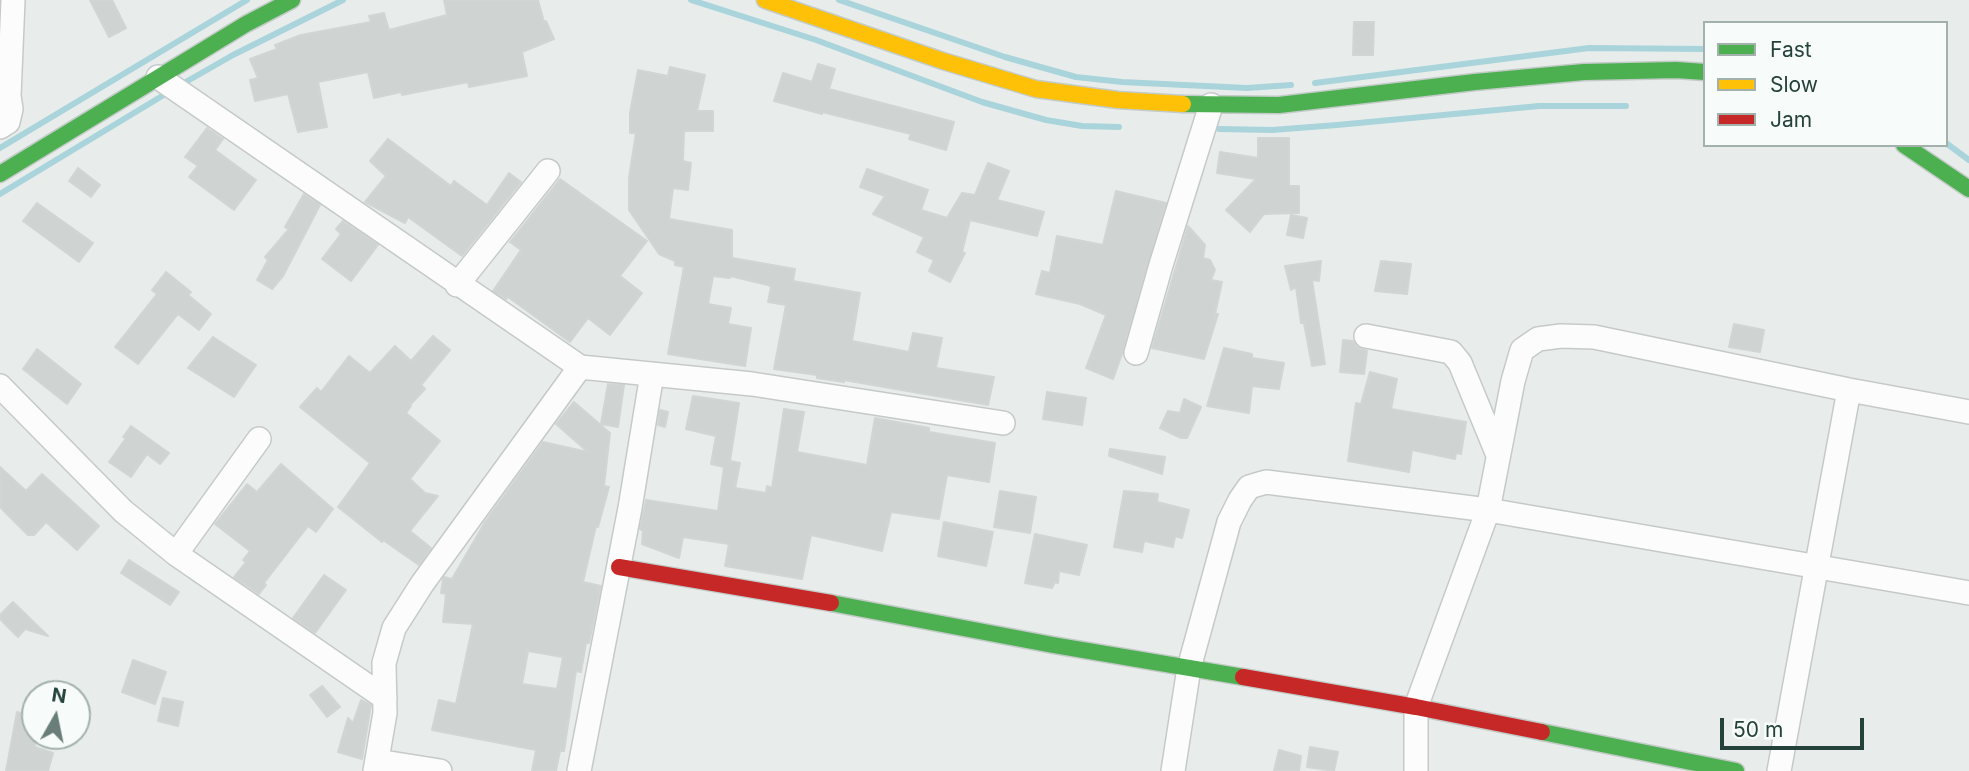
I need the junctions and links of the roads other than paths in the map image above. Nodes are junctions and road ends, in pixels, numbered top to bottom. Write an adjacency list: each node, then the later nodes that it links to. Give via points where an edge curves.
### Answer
1 (13, 0): 7 (street, via 11,109 8,122)
2 (292, 0): 5 (street)
3 (765, 0): 6 (street, via 1036,89 1118,100)
4 (1703, 72): 6 (street, via 1584,72 1279,105)
5 (158, 77): 10 (street); 12 (street)
6 (1211, 104): 14 (street)
7 (0, 127)
8 (1907, 147): 11 (street)
9 (548, 171): 12 (street)
10 (0, 174)
11 (1969, 189)
12 (457, 285): 15 (street)
13 (1366, 336): 22 (street, via 1451,352 1460,363)
14 (1136, 353)
15 (580, 367): 16 (street); 29 (street, via 394,628 384,663)
16 (652, 374): 20 (street, via 752,384); 26 (street)
17 (0, 386): 24 (street, via 123,511)
18 (1849, 390): 19 (street); 22 (street, via 1594,337 1538,339 1522,350); 25 (street)
19 (1969, 412)
20 (1003, 423)
21 (259, 439): 24 (street)
22 (1498, 455): 23 (street)
23 (1488, 510): 25 (street); 28 (street, via 1266,481 1250,487 1229,522); 30 (street)
24 (176, 554): 29 (street)
25 (1816, 566): 27 (street); 37 (street)
26 (619, 567): 28 (street); 33 (street)
27 (1969, 593)
28 (1189, 668): 30 (street); 34 (street)
29 (385, 698): 31 (street)
30 (1416, 707): 35 (street); 36 (street)
31 (376, 766): 32 (street)
32 (440, 771)
33 (579, 771)
34 (1173, 771)
35 (1416, 771)
36 (1736, 771)
37 (1779, 771)

